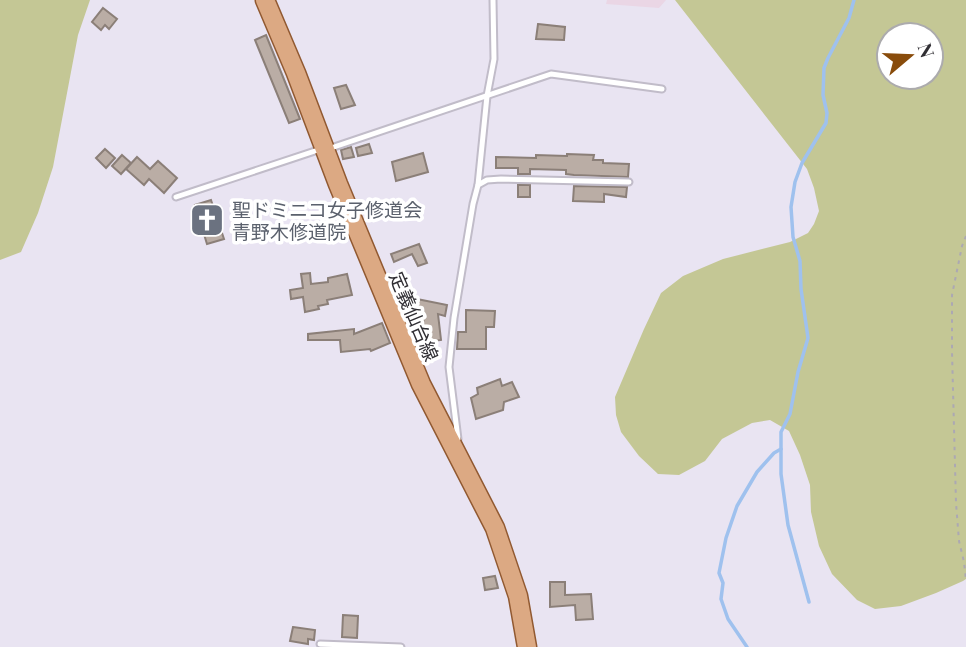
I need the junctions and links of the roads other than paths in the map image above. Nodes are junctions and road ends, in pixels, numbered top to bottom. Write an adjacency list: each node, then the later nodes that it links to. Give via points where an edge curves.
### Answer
1 (265, 0): 5 (main road, 定義仙台線)
2 (493, 0): 4 (lane, via 494,59)
3 (662, 89): 4 (lane, via 551,74)
4 (487, 96): 5 (lane); 7 (lane)
5 (325, 149): 8 (lane); 9 (main road, 定義仙台線, via 421,384)
6 (629, 182): 7 (lane, via 501,178)
7 (478, 185): 9 (lane, via 449,367)
8 (176, 197)
9 (459, 458): 12 (main road, 定義仙台線, via 495,528 518,596)
10 (320, 643): 11 (lane)
11 (401, 647)
12 (527, 647)

